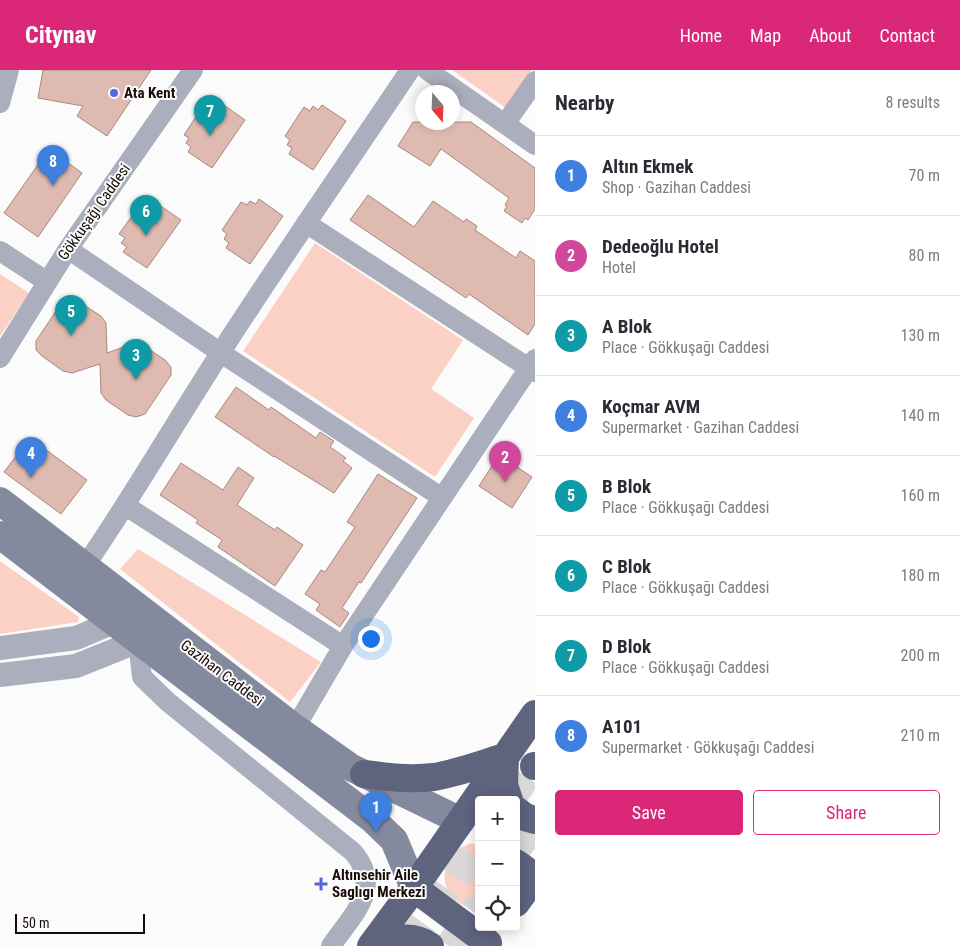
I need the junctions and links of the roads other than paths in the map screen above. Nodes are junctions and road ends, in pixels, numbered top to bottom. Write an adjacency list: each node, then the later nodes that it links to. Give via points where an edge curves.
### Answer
1 (9, 70): 6 (street)
2 (193, 70): 10 (street, Gökkuşağı Caddesi)
3 (410, 70): 9 (street)
4 (427, 70): 7 (street)
5 (535, 81): 7 (street)
6 (0, 103)
7 (505, 124): 8 (street)
8 (535, 145)
9 (306, 223): 13 (street); 15 (street)
10 (68, 249): 12 (street, Gökkuşağı Caddesi); 13 (street)
11 (0, 251): 12 (street)
12 (46, 281): 14 (street, Gökkuşağı Caddesi)
13 (220, 353): 16 (street); 18 (street)
14 (0, 358)
15 (533, 366): 16 (street)
16 (441, 497): 23 (street)
17 (0, 500): 20 (main road, Gazihan Caddesi)
18 (126, 506): 20 (street); 23 (street)
19 (0, 535): 21 (main road, Gazihan Caddesi)
20 (86, 566): 27 (main road, Gazihan Caddesi)
21 (114, 622): 22 (main road, Gazihan Caddesi); 24 (street, via 76,638)
22 (138, 641): 25 (street, via 76,666); 36 (main road, Gazihan Caddesi, via 385,830 394,840); 39 (street, via 142,678 353,852 361,862 366,874 364,898)
23 (343, 646): 27 (street)
24 (0, 648)
25 (0, 675)
26 (535, 714): 28 (highway)
27 (294, 728): 29 (main road, Gazihan Caddesi)
28 (505, 757): 29 (highway, via 434,777); 30 (highway, via 504,785); 33 (highway)
29 (364, 774): 33 (main road, Gazihan Caddesi)
30 (508, 796)
31 (520, 812): 32 (highway)
32 (535, 820)
33 (470, 828): 36 (highway)
34 (520, 866): 35 (highway)
35 (535, 877): 37 (highway)
36 (414, 888): 38 (highway); 40 (highway)
37 (520, 898)
38 (491, 941)
39 (331, 946)
40 (371, 946)
41 (380, 946): 42 (highway, via 391,940 408,938)
42 (430, 946)

